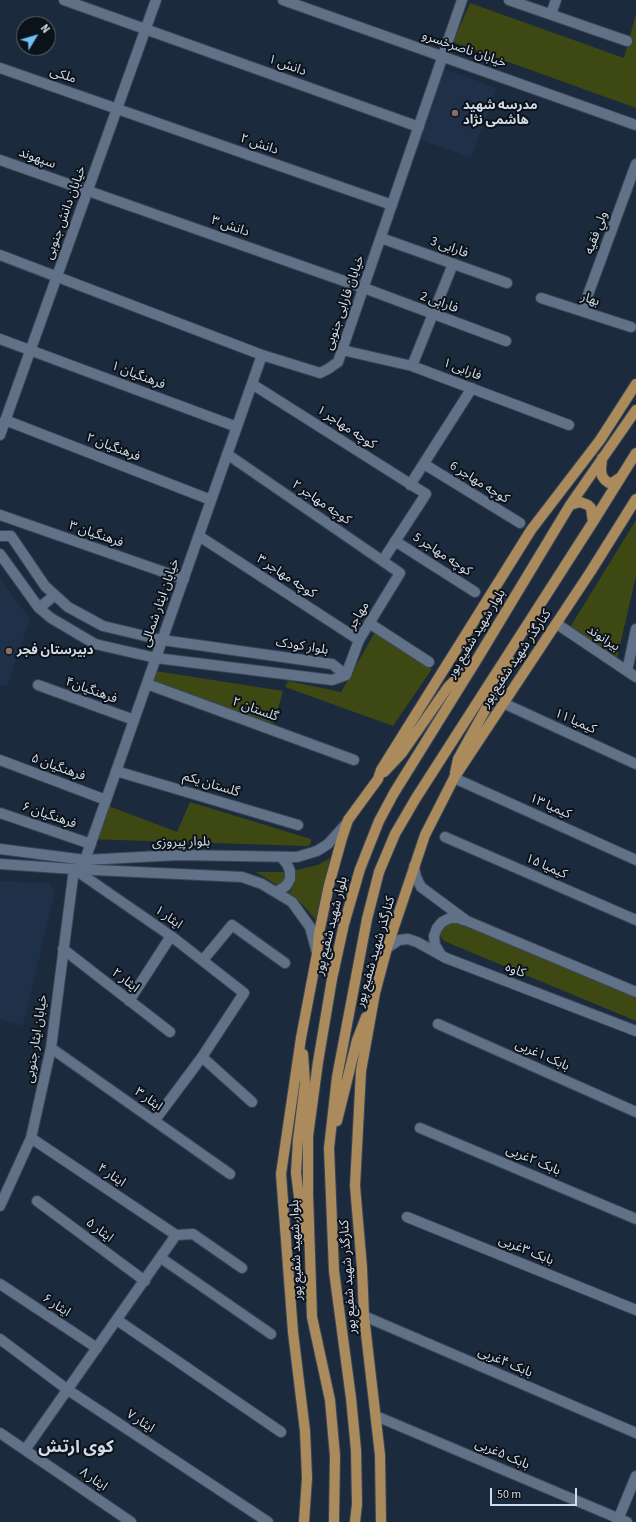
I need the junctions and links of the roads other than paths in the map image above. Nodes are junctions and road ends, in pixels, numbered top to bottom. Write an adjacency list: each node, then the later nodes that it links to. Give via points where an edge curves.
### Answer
1 (64, 0): 8 (street, دانش ۱)
2 (156, 0): 8 (street, خیابان دانش جنوبی)
3 (283, 0): 10 (street, خیابان ناصرخسرو)
4 (462, 0): 10 (street, خیابان فارابی جنوبی)
5 (509, 0): 7 (street)
6 (556, 0): 7 (street)
7 (551, 14): 9 (street)
8 (146, 29): 12 (street, خیابان دانش جنوبی); 14 (street, دانش ۱)
9 (627, 41)
10 (443, 57): 13 (street, خیابان ناصرخسرو); 14 (street, خیابان فارابی جنوبی)
11 (0, 68): 12 (street, ملکی)
12 (117, 109): 17 (street, خیابان دانش جنوبی); 18 (street, دانش ۲)
13 (636, 125)
14 (419, 127): 18 (street, خیابان فارابی جنوبی)
15 (0, 160): 17 (street, سپهوند)
16 (636, 164): 26 (street, ولي فقيه)
17 (87, 191): 22 (street, خیابان دانش جنوبی); 24 (street, دانش ۳)
18 (392, 205): 19 (street, خیابان فارابی جنوبی)
19 (381, 238): 21 (street, فارابی 3); 24 (street, خیابان فارابی جنوبی)
20 (0, 255): 22 (street)
21 (452, 264): 23 (street, فارابی 3); 27 (street)
22 (57, 276): 31 (street, خیابان دانش جنوبی); 33 (street, خیابان فارابی جنوبی)
23 (508, 283)
24 (364, 288): 27 (street, فارابی 2); 32 (street, خیابان فارابی جنوبی)
25 (541, 298): 26 (street, بهار)
26 (582, 311): 28 (street, بهار)
27 (432, 314): 30 (street, فارابی 2); 34 (street)
28 (631, 327)
29 (0, 339): 31 (street, فرهنگیان ۱)
30 (506, 341)
31 (31, 349): 39 (street, خیابان دانش جنوبی); 41 (street, فرهنگیان ۱)
32 (342, 350): 33 (street, خیابان فارابی جنوبی, via 338,362 320,373); 34 (street, فارابی ۱)
33 (262, 355): 35 (street, خیابان ایثار شمالی)
34 (412, 366): 37 (street, فارابی ۱)
35 (252, 384): 41 (street, خیابان ایثار شمالی); 48 (street, کوچه مهاجر ۱)
36 (636, 384): 90 (main road, via 600,440 531,530 381,770)
37 (472, 388): 40 (street, فارابی ۱); 46 (street)
38 (636, 410): 45 (main road, بلوار شهید شفیع پور)
39 (5, 420): 42 (street, خیابان دانش جنوبی); 50 (street, فرهنگیان ۲)
40 (569, 425)
41 (237, 427): 44 (street, خیابان ایثار شمالی)
42 (0, 435)
43 (636, 453): 47 (main road)
44 (227, 454): 50 (street, خیابان ایثار شمالی); 61 (street, کوچه مهاجر ۲)
45 (602, 458): 47 (main road, via 602,476 609,483 615,482); 51 (main road, بلوار شهید شفیع پور)
46 (424, 464): 48 (street); 55 (street, کوچه مهاجر 6)
47 (623, 475): 54 (main road)
48 (410, 485): 59 (street, کوچه مهاجر ۱, via 426,494)
49 (636, 499): 68 (main road, کنارگذر شهید شفیع پور)
50 (211, 500): 58 (street, خیابان ایثار شمالی)
51 (570, 505): 54 (main road, via 580,502 588,505 591,508); 74 (main road, بلوار شهید شفیع پور)
52 (0, 515): 53 (street, فرهنگیان ۳)
53 (17, 521): 57 (street); 63 (street, فرهنگیان ۳)
54 (593, 522): 72 (main road)
55 (520, 524)
56 (0, 536): 57 (street)
57 (11, 536): 65 (street, بلوار کودک, via 45,586)
58 (199, 536): 63 (street, خیابان ایثار شمالی); 71 (street, کوچه مهاجر ۳)
59 (395, 541): 61 (street); 64 (street, کوچه مهاجر 5)
60 (0, 554): 66 (street)
61 (383, 560): 62 (street, کوچه مهاجر ۲)
62 (400, 572): 67 (street, مهاجر)
63 (184, 579): 70 (street, خیابان ایثار شمالی)
64 (475, 592)
65 (55, 595): 66 (street); 70 (street, بلوار کودک, via 68,607 103,626)
66 (39, 608): 75 (street, via 50,618 95,644)
67 (369, 623): 71 (street, مهاجر); 76 (street)
68 (557, 624): 78 (street, بیرانوند); 83 (main road, کنارگذر شهید شفیع پور)
69 (636, 629): 78 (street)
70 (162, 640): 73 (street, بلوار کودک); 75 (street, خیابان ایثار شمالی)
71 (359, 640): 79 (street, مهاجر)
72 (513, 648): 89 (main road, via 503,678 458,759); 128 (main road, via 416,798 395,834 379,872 345,1030 337,1077)
73 (262, 654): 77 (street); 79 (street, بلوار کودک, via 332,664)
74 (479, 656): 90 (main road, via 448,687 402,753); 137 (main road, بلوار شهید شفیع پور, via 379,821 360,869 344,924 332,979 308,1136)
75 (156, 658): 77 (street); 81 (street, خیابان ایثار شمالی)
76 (429, 662)
77 (260, 671): 79 (street, via 332,680)
78 (627, 671): 80 (street, بیرانوند)
79 (346, 675)
80 (636, 677)
81 (147, 684): 84 (street, خیابان ایثار شمالی); 86 (street, گلستان ۲)
82 (38, 685): 84 (street, فرهنگیان۴)
83 (503, 703): 87 (street, کیمیا ۱۱); 89 (main road, کنارگذر شهید شفیع پور)
84 (134, 720): 88 (street, خیابان ایثار شمالی)
85 (0, 760): 91 (street, فرهنگیان ۵)
86 (354, 760)
87 (636, 764)
88 (116, 771): 91 (street, خیابان ایثار شمالی); 94 (street, گلستان یکم)
89 (454, 778): 100 (street, کیمیا ۱۳); 102 (main road, کنارگذر شهید شفیع پور, via 425,835)
90 (378, 779): 93 (main road)
91 (106, 800): 96 (street, خیابان ایثار شمالی)
92 (0, 813): 96 (street, فرهنگیان ۶)
93 (348, 820): 98 (street, بلوار پیروزی, via 338,835 317,851 297,857); 110 (main road, via 329,885)
94 (298, 825)
95 (445, 837): 105 (street, کیمیا ۱۵)
96 (90, 844): 99 (street, خیابان ایثار شمالی)
97 (0, 849): 99 (street, بلوار پیروزی)
98 (281, 857): 99 (street, بلوار پیروزی, via 178,855); 104 (street, via 290,871 290,879 286,886)
99 (85, 860)
100 (636, 860)
101 (0, 864): 103 (street)
102 (414, 866): 106 (street, کاوه, via 421,887); 108 (main road, کنارگذر شهید شفیع پور)
103 (74, 869): 104 (street, via 242,877); 107 (street, ایثار ۱); 109 (street, خیابان ایثار جنوبی)
104 (276, 892): 110 (street, via 292,902 310,927)
105 (636, 920)
106 (467, 921): 111 (street, via 450,918 437,928 434,936 435,945 439,953); 114 (street, کاوه)
107 (171, 936): 112 (street, ایثار ۱); 116 (street)
108 (388, 948): 111 (street, کاوه, via 399,940 408,939); 115 (main road, کنارگذر شهید شفیع پور)
109 (64, 949): 116 (street, ایثار ۲); 121 (street, خیابان ایثار جنوبی)
110 (317, 954): 120 (main road)
111 (446, 958): 119 (street, کاوه)
112 (203, 960): 113 (street, via 232,925); 122 (street, ایثار ۱, via 244,993)
113 (285, 963)
114 (636, 992)
115 (375, 994): 128 (main road, via 357,1040); 141 (main road, کنارگذر شهید شفیع پور, via 361,1071 355,1186)
116 (130, 1001): 118 (street, ایثار ۲)
117 (438, 1024): 124 (street, بابک ۱غربی)
118 (170, 1032)
119 (636, 1032)
120 (301, 1038): 137 (main road, via 305,1083 296,1173); 156 (main road, via 281,1174 293,1332 305,1438 307,1478)
121 (51, 1048): 125 (street, ایثار ۳); 127 (street, خیابان ایثار جنوبی)
122 (202, 1057): 123 (street); 125 (street)
123 (252, 1102)
124 (636, 1112)
125 (155, 1120): 129 (street, ایثار ۳)
126 (420, 1128): 133 (street, بابک ۲غربی)
127 (31, 1138): 131 (street, خیابان ایثار جنوبی); 134 (street, ایثار ۴)
128 (330, 1148): 158 (main road, via 334,1271 352,1398 356,1450)
129 (230, 1174)
130 (37, 1201): 138 (street, ایثار ۵)
131 (0, 1206)
132 (407, 1217): 140 (street, بابک ۳غربی)
133 (636, 1219)
134 (176, 1236): 135 (street); 136 (street, via 193,1234)
135 (161, 1258): 138 (street); 143 (street)
136 (242, 1268)
137 (311, 1280): 157 (main road, بلوار شهید شفیع پور, via 312,1317 330,1400 335,1456)
138 (145, 1281): 142 (street)
139 (0, 1284): 145 (street, ایثار ۶)
140 (636, 1310)
141 (364, 1316): 147 (main road, کنارگذر شهید شفیع پور); 150 (street, بابک ۴غربی)
142 (117, 1320): 145 (street); 148 (street)
143 (271, 1334)
144 (0, 1339): 146 (street, ایثار ۷)
145 (97, 1348): 146 (street)
146 (68, 1390): 151 (street); 155 (street, ایثار ۷)
147 (376, 1416): 154 (street, بابک ۵غربی); 159 (main road, کنارگذر شهید شفیع پور, via 380,1455)
148 (281, 1432)
149 (0, 1433): 151 (street, ایثار ۸)
150 (636, 1433)
151 (25, 1450): 153 (street, ایثار ۸)
152 (635, 1481): 154 (street)
153 (126, 1521)
154 (621, 1521)
155 (268, 1522)
156 (304, 1522)
157 (334, 1522)
158 (355, 1522)
159 (381, 1522)

